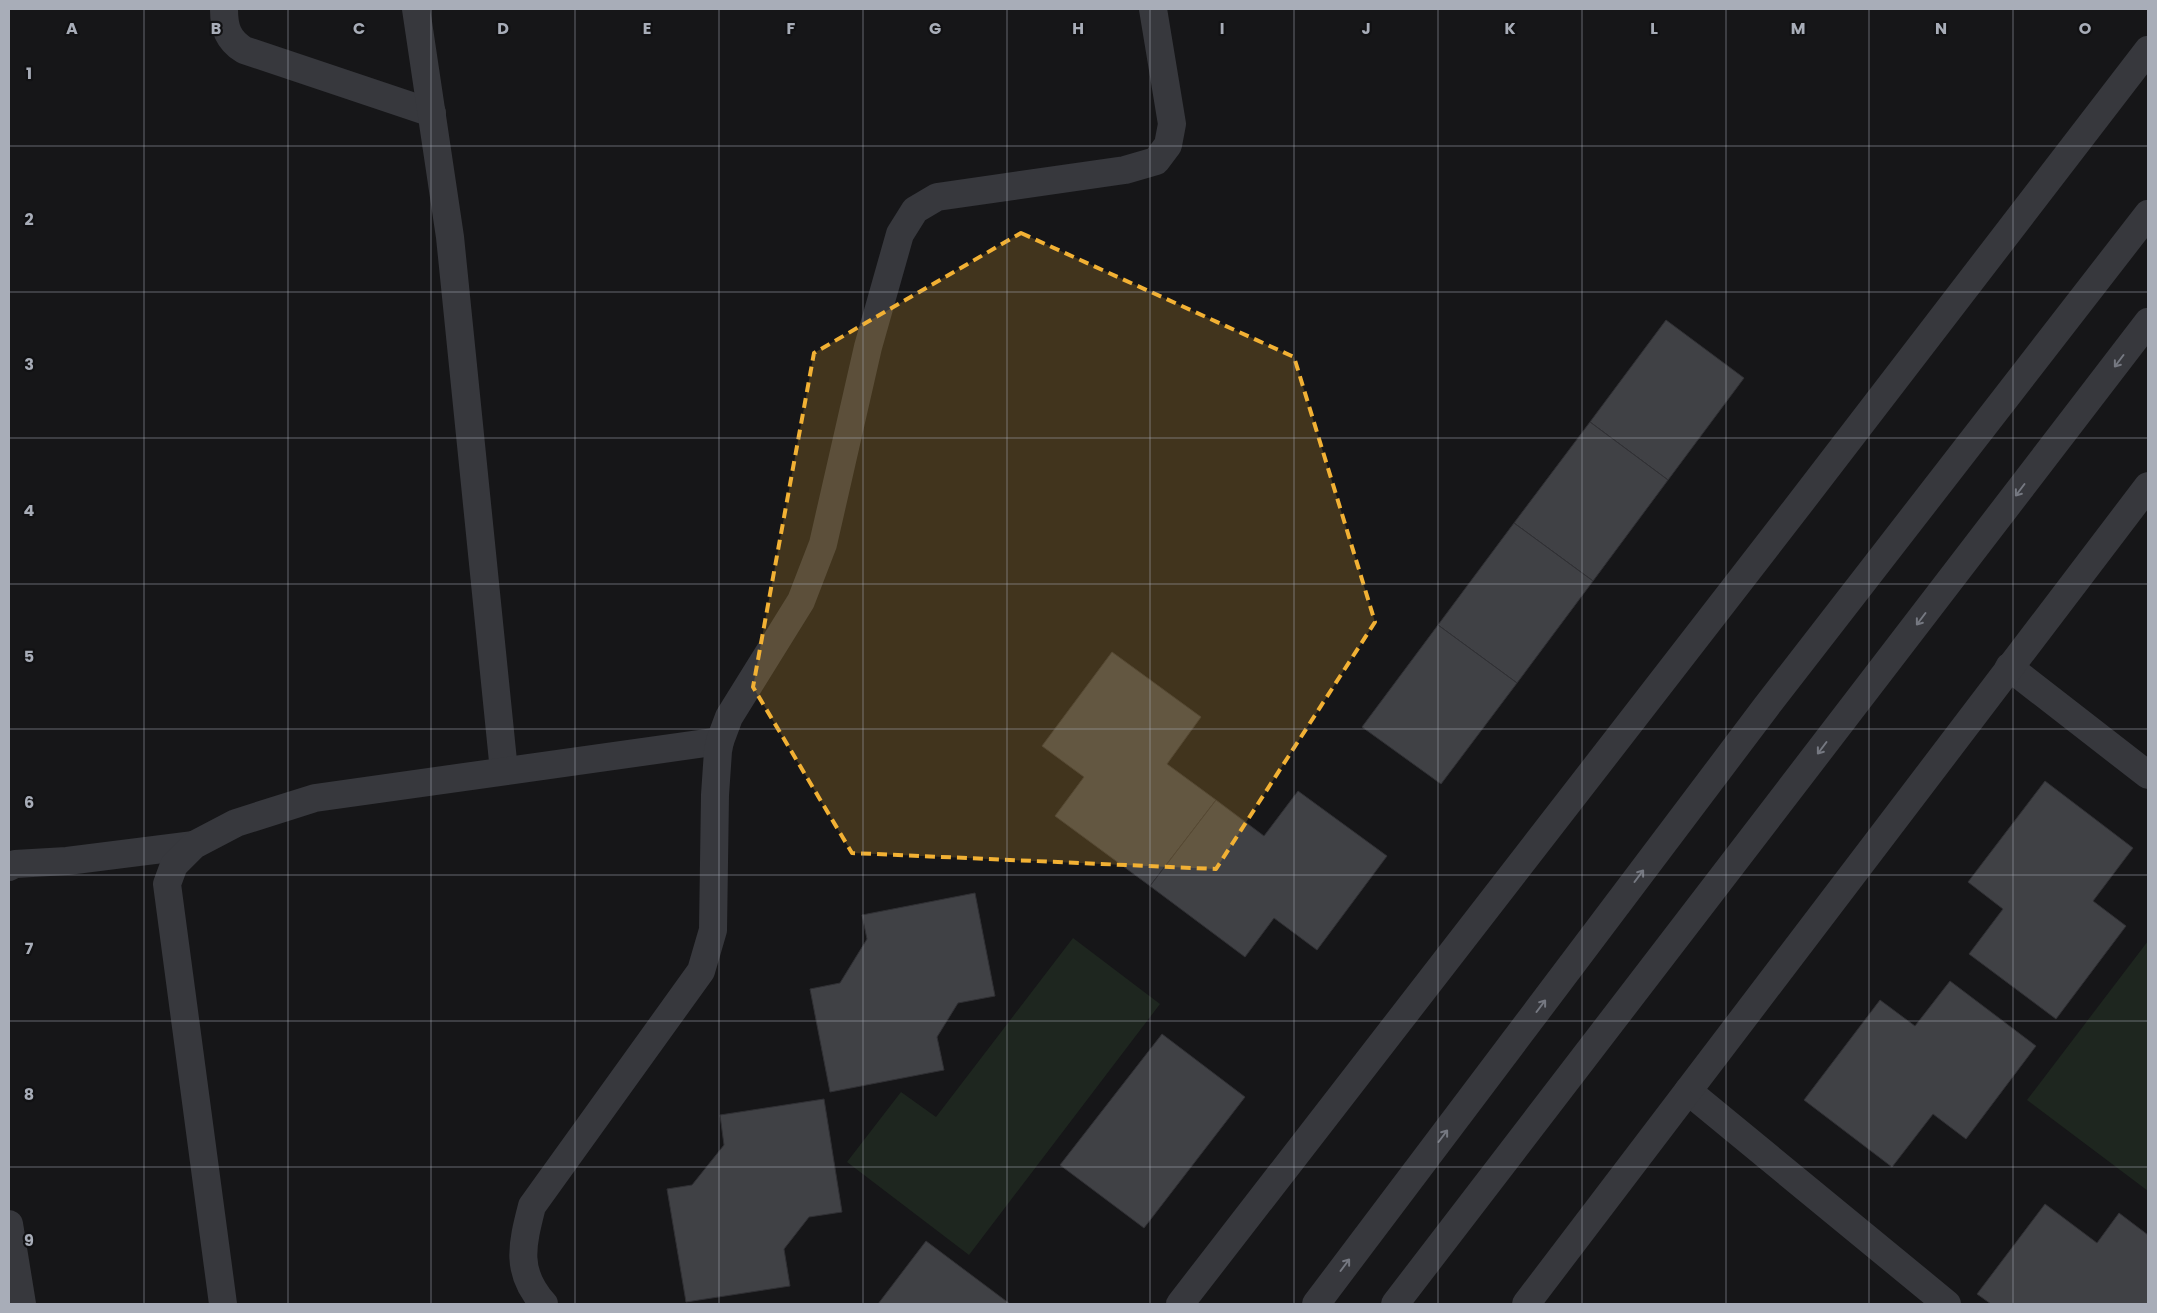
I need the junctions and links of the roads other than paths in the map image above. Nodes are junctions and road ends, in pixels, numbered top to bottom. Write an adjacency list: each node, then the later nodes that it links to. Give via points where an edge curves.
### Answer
1 (224, 9): 5 (street, via 232,43 244,50)
2 (416, 9): 5 (street)
3 (1153, 9): 10 (street, via 1172,124 1168,145 1156,161 1125,170 938,197 916,210 900,234 868,347 823,544 801,601 728,717)
4 (2148, 50): 20 (street)
5 (432, 114): 11 (street, via 450,237)
6 (2148, 214): 21 (street, one-way to 6, via 1772,699)
7 (2148, 322): 22 (street, one-way to 22)
8 (2148, 486): 9 (street)
9 (2009, 668): 12 (street); 15 (street)
10 (720, 741): 11 (street); 19 (street, via 715,795 713,930 701,971 532,1206 522,1244 524,1273)
11 (504, 771): 13 (street, via 315,798 236,823)
12 (2148, 774)
13 (194, 845): 14 (street); 18 (street, via 174,864 167,884)
14 (9, 866)
15 (1688, 1091): 23 (street); 24 (street)
16 (9, 1224): 17 (street)
17 (22, 1304)
18 (223, 1304)
19 (544, 1304)
20 (1180, 1304)
21 (1316, 1304)
22 (1395, 1304)
23 (1526, 1304)
24 (1947, 1304)

